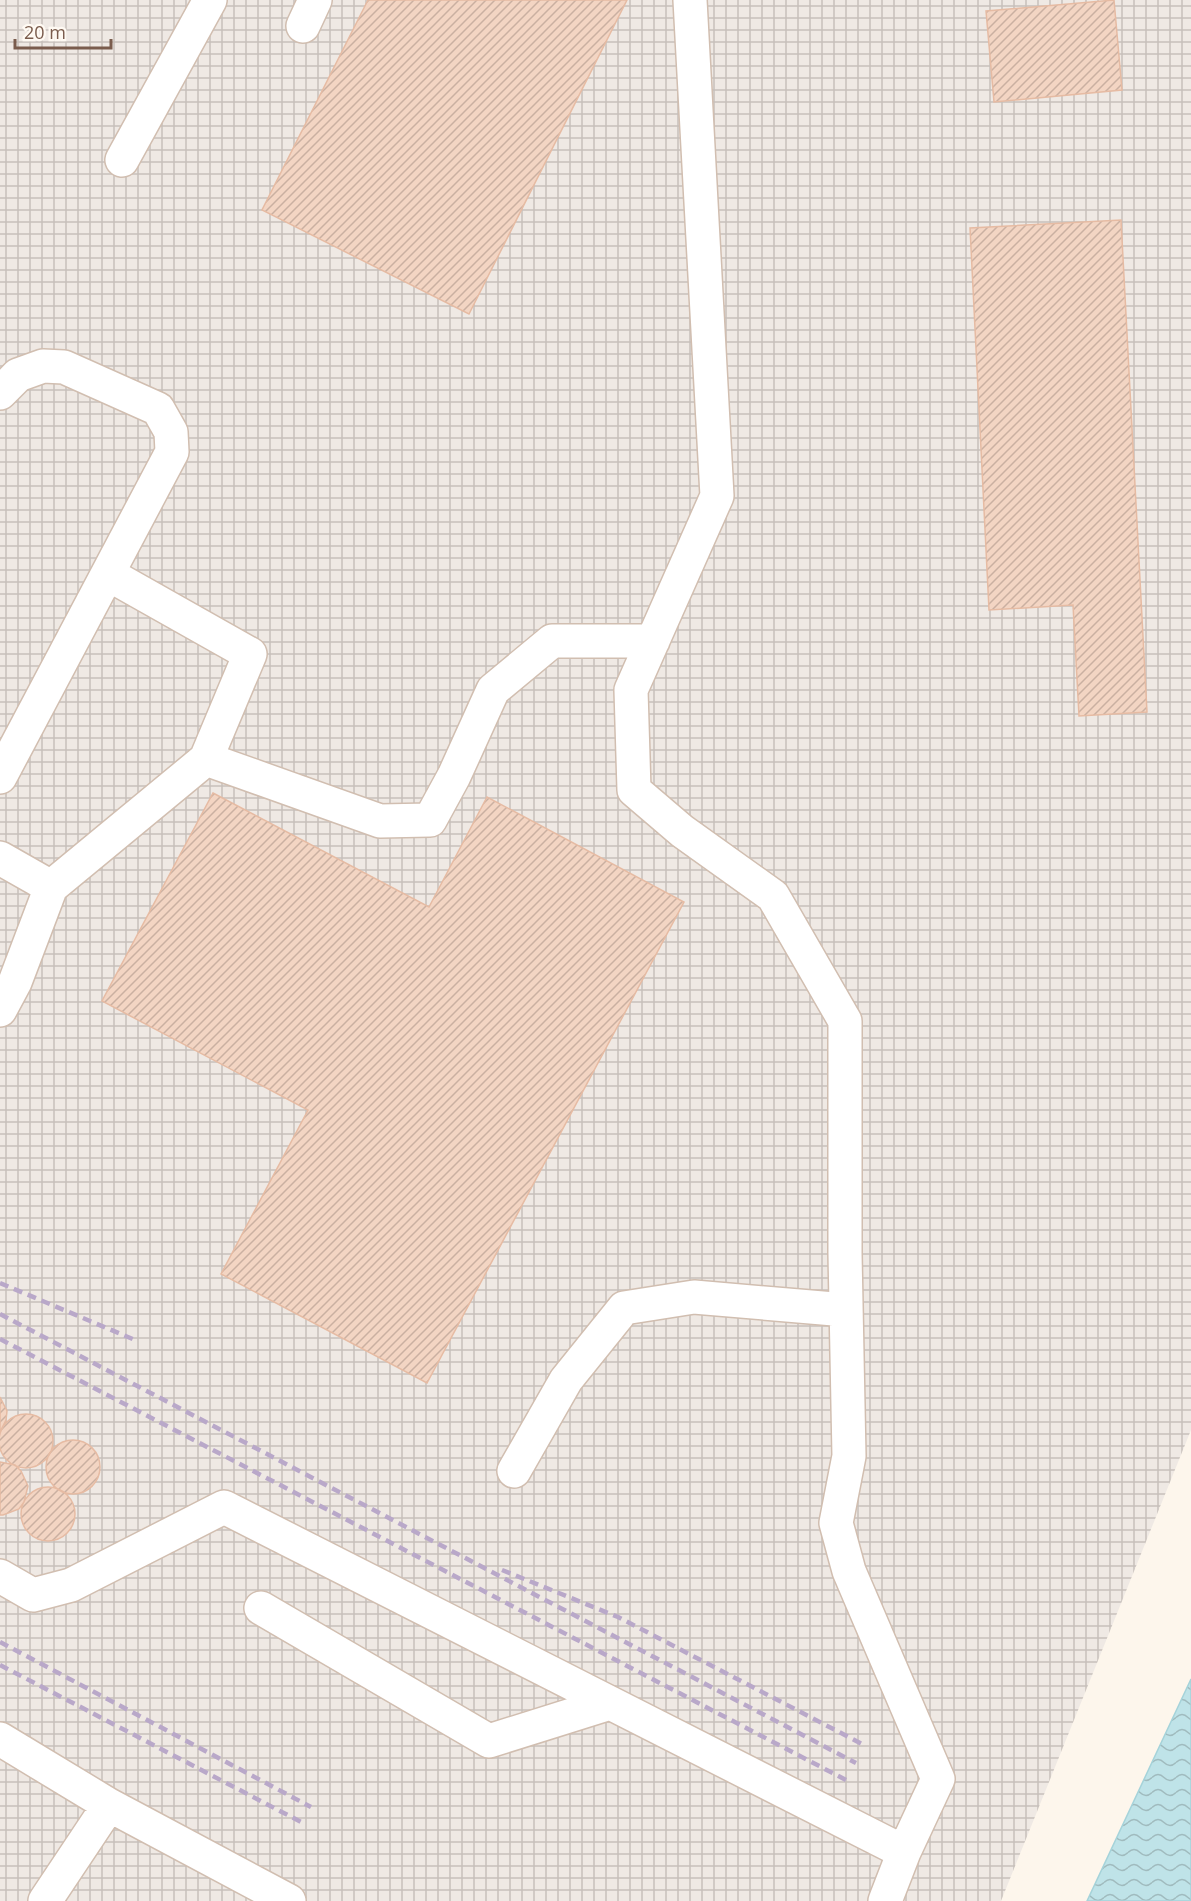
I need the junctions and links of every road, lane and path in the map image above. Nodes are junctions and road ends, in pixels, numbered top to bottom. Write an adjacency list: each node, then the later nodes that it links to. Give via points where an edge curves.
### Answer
1 (210, 0): 3 (lane)
2 (690, 0): 6 (lane, via 717,496)
3 (123, 160)
4 (0, 393): 5 (lane, via 18,375 43,366 64,367 158,409 171,432 172,452)
5 (108, 574): 7 (lane, via 250,654); 8 (lane)
6 (654, 641): 7 (lane, via 552,641 493,690 430,820 380,821); 12 (lane, via 631,690 634,790 682,831 772,896 845,1021)
7 (206, 759): 10 (lane)
8 (0, 777)
9 (0, 858): 10 (lane)
10 (51, 887): 11 (lane, via 15,982)
11 (0, 1010)
12 (846, 1310): 13 (lane, via 694,1297 624,1308 566,1380); 19 (lane, via 849,1456 836,1523 849,1571 938,1779)
13 (514, 1471)
14 (0, 1576): 16 (lane, via 33,1595 71,1586 224,1507)
15 (261, 1608): 16 (lane, via 489,1741)
16 (610, 1703): 19 (lane)
17 (0, 1739): 18 (lane)
18 (109, 1805): 20 (lane); 21 (lane)
19 (904, 1852): 22 (lane)
20 (45, 1901)
21 (289, 1901)
22 (885, 1901)

